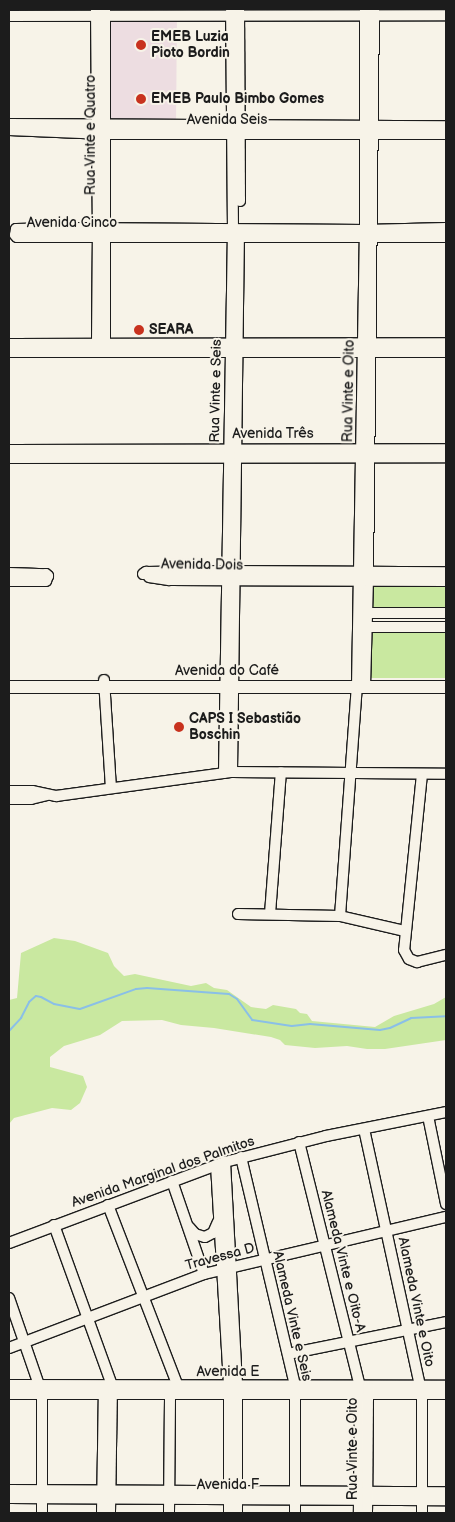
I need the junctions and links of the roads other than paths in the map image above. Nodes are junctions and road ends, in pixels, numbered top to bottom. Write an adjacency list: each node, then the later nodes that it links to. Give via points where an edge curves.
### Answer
1 (369, 11): 3 (street); 4 (street); 9 (street, Rua Vinte e Oito)
2 (101, 12): 3 (street); 5 (street); 8 (street, Rua Vinte e Quatro)
3 (235, 12): 11 (street, Rua Vinte e Seis)
4 (446, 14)
5 (9, 16)
6 (9, 124): 8 (street, Avenida Seis)
7 (446, 126): 9 (street, Avenida Seis)
8 (101, 129): 10 (street, Avenida Seis); 11 (street, Avenida Seis); 14 (street, Rua Vinte e Quatro)
9 (369, 129): 11 (street, Avenida Seis); 12 (street, Avenida Seis); 16 (street, Rua Vinte e Oito)
10 (9, 130)
11 (236, 130): 15 (street, Rua Vinte e Seis)
12 (446, 134)
13 (446, 228): 16 (street, Avenida Cinco)
14 (102, 232): 14 (street, Avenida Cinco, via 17,237 15,232 16,229); 15 (street, Avenida Cinco); 21 (street, Rua Vinte e Quatro)
15 (236, 233): 16 (street, Avenida Cinco); 20 (street, Rua Vinte e Seis)
16 (369, 233): 17 (street, Avenida Cinco); 22 (street, Rua Vinte e Oito)
17 (446, 236)
18 (446, 343): 22 (street)
19 (9, 344): 21 (street)
20 (234, 347): 21 (street); 22 (street); 27 (street, Rua Vinte e Seis)
21 (101, 348): 23 (street)
22 (367, 348): 24 (street); 28 (street, Rua Vinte e Oito)
23 (9, 352)
24 (446, 352)
25 (446, 449): 28 (street, Avenida Três)
26 (9, 450): 27 (street, Avenida Três)
27 (233, 453): 28 (street, Avenida Três); 30 (street, Avenida Três); 33 (street, Rua Vinte e Seis)
28 (366, 453): 29 (street, Avenida Três); 34 (street, Rua Vinte e Oito)
29 (446, 457)
30 (9, 458)
31 (446, 572): 34 (street, Avenida Dois)
32 (9, 573): 35 (street, via 48,576 46,581)
33 (231, 576): 33 (street, Avenida Dois, via 146,572 143,574 161,579); 34 (street, Avenida Dois); 43 (street, Rua Vinte e Seis)
34 (364, 576): 36 (street, Avenida Dois); 37 (street, Rua Vinte e Oito); 44 (street, Rua Vinte e Oito)
35 (9, 581)
36 (446, 581)
37 (367, 613): 38 (street); 39 (street, Rua Vinte e Oito)
38 (446, 613)
39 (367, 626): 40 (street); 44 (street, Rua Vinte e Oito)
40 (446, 627)
41 (446, 678): 44 (main road, Avenida do Café)
42 (9, 680): 45 (main road, Avenida do Café)
43 (229, 682): 44 (main road, Avenida do Café); 45 (main road, Avenida do Café); 49 (street, Rua Vinte e Seis)
44 (361, 682): 47 (main road, Avenida do Café); 50 (street, Rua Vinte e Oito)
45 (104, 684): 46 (main road, Avenida do Café); 53 (street)
46 (9, 687)
47 (446, 687)
48 (281, 772): 49 (street); 50 (street); 58 (street)
49 (228, 773): 53 (street)
50 (351, 773): 51 (street); 59 (street, Rua Vinte e Oito)
51 (422, 774): 52 (street); 60 (street)
52 (446, 774)
53 (112, 788): 55 (street, via 81,794 48,795 36,791)
54 (9, 791): 55 (street)
55 (24, 795): 56 (street)
56 (9, 799)
57 (238, 914): 58 (street)
58 (270, 914): 59 (street)
59 (340, 916): 60 (street)
60 (405, 931): 61 (street, via 405,953 411,960 422,962)
61 (446, 955)
62 (446, 1112): 63 (street, Avenida Marginal dos Palmitos)
63 (428, 1116): 64 (street, Avenida Marginal dos Palmitos); 69 (street)
64 (364, 1129): 65 (street, Avenida Marginal dos Palmitos); 75 (street, Alameda Vinte e Oito)
65 (299, 1142): 66 (street, Avenida Marginal dos Palmitos); 77 (street, Alameda Vinte e Oito-A)
66 (241, 1158): 67 (street, Avenida Marginal dos Palmitos); 78 (street, Alameda Vinte e Seis)
67 (220, 1164): 68 (street, Avenida Marginal dos Palmitos); 71 (street); 79 (street)
68 (172, 1181): 70 (street, Avenida Marginal dos Palmitos); 73 (street)
69 (446, 1204)
70 (108, 1205): 74 (street, Avenida Marginal dos Palmitos); 81 (street)
71 (218, 1209): 73 (street, via 216,1228 211,1235 199,1236); 79 (street)
72 (446, 1216): 75 (street, Travessa D)
73 (188, 1224): 80 (street)
74 (54, 1225): 76 (street, Avenida Marginal dos Palmitos); 83 (street)
75 (386, 1231): 77 (street, Travessa D); 85 (street, Alameda Vinte e Oito)
76 (9, 1243)
77 (325, 1245): 78 (street, Travessa D); 87 (street, Alameda Vinte e Oito-A)
78 (265, 1259): 79 (street, Travessa D); 89 (street, Alameda Vinte e Seis)
79 (225, 1269): 80 (street, Travessa D); 96 (street)
80 (204, 1274): 81 (street, Travessa D)
81 (144, 1297): 83 (street, Travessa D); 91 (street)
82 (9, 1298): 86 (street)
83 (89, 1317): 86 (street, Travessa D); 95 (street)
84 (446, 1322): 85 (street)
85 (408, 1330): 87 (street); 98 (street, Alameda Vinte e Oito)
86 (24, 1342): 88 (street, Travessa D); 94 (street)
87 (349, 1342): 89 (street); 97 (street, Alameda Vinte e Oito-A)
88 (9, 1348)
89 (288, 1354): 93 (street, Alameda Vinte e Seis)
90 (9, 1385): 94 (street, Avenida E)
91 (178, 1386): 95 (street, Avenida E); 96 (street, Avenida E)
92 (446, 1386): 98 (street, Avenida E)
93 (295, 1389): 96 (street, Avenida E); 97 (street, Avenida E); 108 (street, Alameda Vinte e Seis)
94 (40, 1390): 95 (street, Avenida E); 99 (street, Avenida E); 104 (street)
95 (108, 1390): 100 (street, Avenida E); 105 (street)
96 (233, 1390): 100 (street, Avenida E); 107 (street)
97 (364, 1390): 98 (street, Avenida E); 109 (street, Rua Vinte e Oito)
98 (421, 1390): 101 (street, Avenida E); 110 (street, Alameda Vinte e Oito)
99 (9, 1394)
100 (170, 1394): 106 (street)
101 (446, 1394)
102 (9, 1490): 104 (street, Avenida F)
103 (446, 1492): 110 (street, Avenida F)
104 (41, 1494): 105 (street, Avenida F); 111 (street, Avenida F); 113 (street)
105 (106, 1495): 106 (street, Avenida F); 114 (street); 115 (street)
106 (169, 1495): 107 (street, Avenida F); 116 (street)
107 (233, 1495): 108 (street, Avenida F); 117 (street); 118 (street)
108 (295, 1495): 109 (street, Avenida F); 119 (street, Alameda Vinte e Seis)
109 (363, 1496): 110 (street, Avenida F); 120 (street, Rua Vinte e Oito); 121 (street, Rua Vinte e Oito)
110 (422, 1496): 112 (street, Avenida F); 122 (street, Alameda Vinte e Oito)
111 (9, 1498)
112 (446, 1500)
113 (42, 1513)
114 (102, 1513)
115 (110, 1513)
116 (169, 1513)
117 (229, 1513)
118 (237, 1513)
119 (295, 1513)
120 (359, 1513)
121 (367, 1513)
122 (422, 1513)

